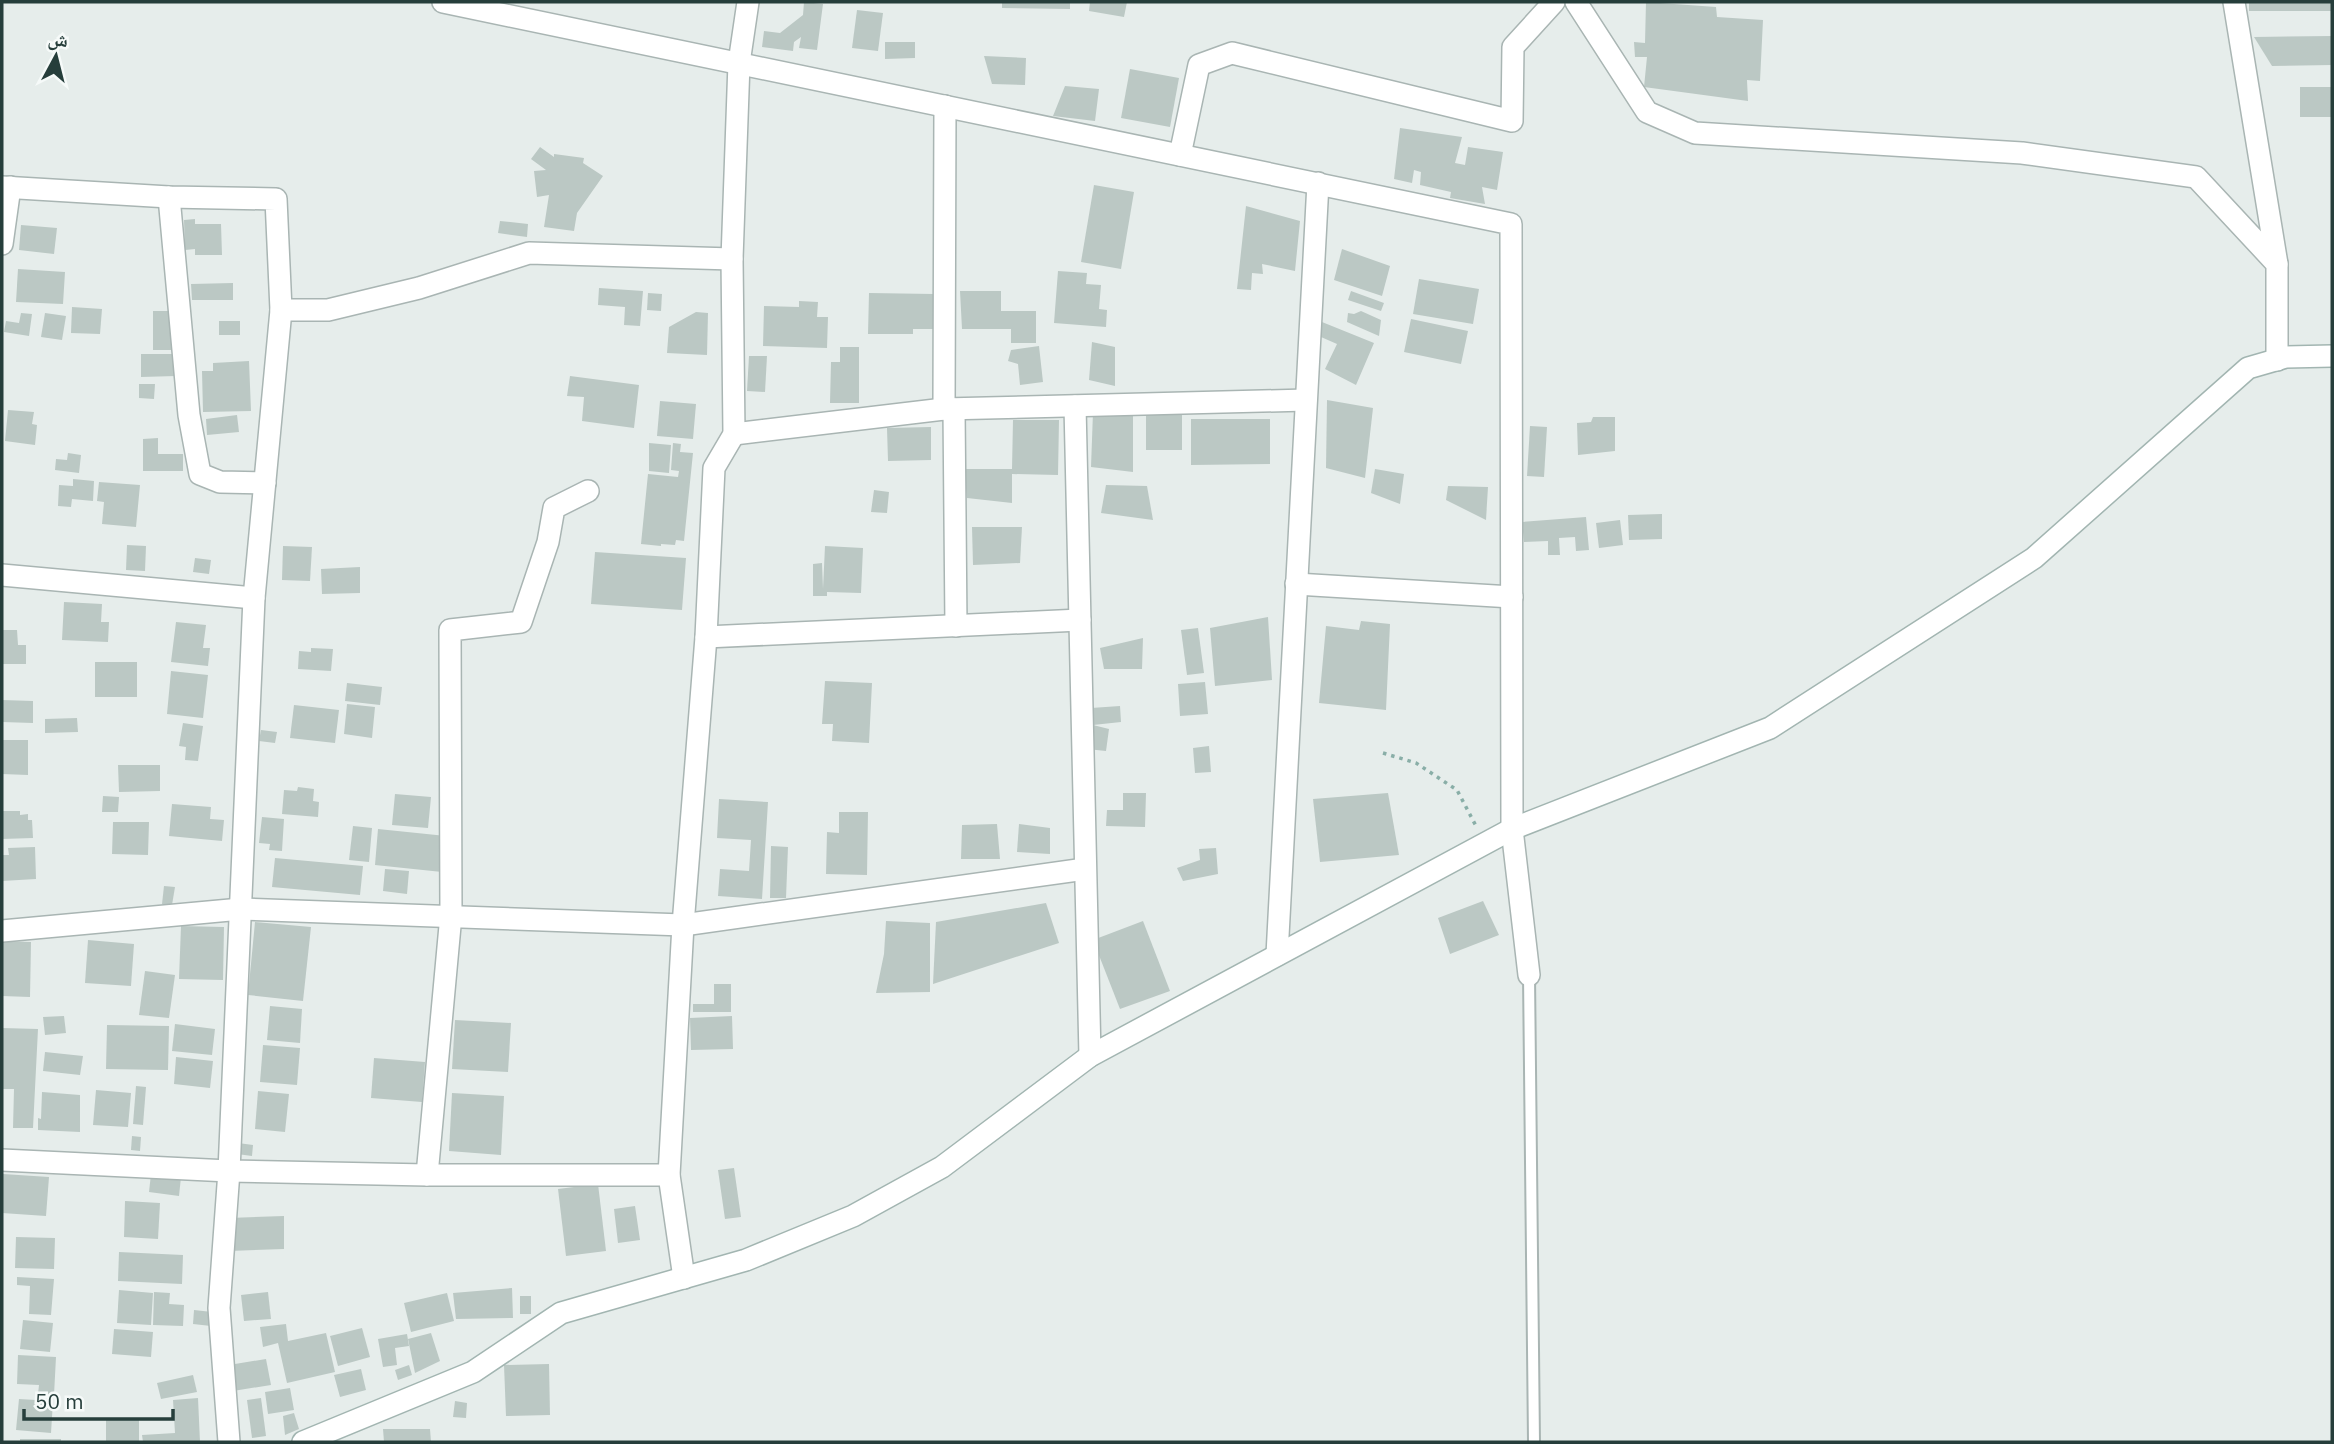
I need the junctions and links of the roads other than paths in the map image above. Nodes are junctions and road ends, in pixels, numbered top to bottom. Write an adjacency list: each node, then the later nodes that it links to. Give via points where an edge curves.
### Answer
1 (443, 2): 6 (street)
2 (748, 2): 6 (street)
3 (1554, 2): 8 (street, via 1513,47 1512,121 1232,52 1199,65)
4 (1576, 2): 14 (street, via 1647,112 1695,133 2022,153 2196,177)
5 (2234, 2): 14 (street)
6 (739, 63): 7 (street); 13 (street)
7 (946, 106): 8 (street); 20 (street)
8 (1180, 155): 9 (street)
9 (1318, 183): 18 (street); 26 (street, via 1511,224)
10 (6, 187): 11 (street); 12 (street)
11 (170, 197): 15 (street, via 276,200); 22 (street, via 189,415 200,474 220,482)
12 (2, 244)
13 (732, 260): 15 (street, via 529,253 419,288 328,310); 21 (street)
14 (2277, 264): 17 (street)
15 (281, 310): 22 (street)
16 (2332, 356): 17 (street)
17 (2277, 360): 31 (street, via 2248,368 2034,558 1770,728)
18 (1306, 400): 19 (street); 25 (street)
19 (1075, 406): 20 (street); 28 (street)
20 (949, 409): 21 (street); 29 (street)
21 (734, 434): 30 (street, via 714,468)
22 (265, 483): 27 (street)
23 (588, 491): 34 (street, via 554,508 548,542 521,622 450,630)
24 (2, 575): 27 (street)
25 (1296, 584): 26 (street); 37 (street)
26 (1512, 597): 31 (street)
27 (254, 598): 33 (street)
28 (1080, 620): 29 (street); 32 (street)
29 (956, 626): 30 (street)
30 (706, 637): 35 (street)
31 (1512, 829): 37 (street); 38 (street)
32 (1086, 869): 35 (street); 39 (street)
33 (241, 909): 34 (street); 36 (street); 41 (street)
34 (450, 915): 35 (street); 42 (street)
35 (683, 925): 43 (street)
36 (2, 931)
37 (1277, 955): 39 (street)
38 (1529, 975): 47 (lane)
39 (1090, 1056): 44 (street, via 942,1167 853,1216 746,1260)
40 (2, 1160): 41 (street)
41 (229, 1171): 42 (street); 45 (street, via 219,1308)
42 (427, 1175): 43 (street)
43 (669, 1175): 44 (street)
44 (684, 1278): 46 (street, via 561,1313 473,1372)
45 (229, 1442)
46 (303, 1442)
47 (1534, 1442)

